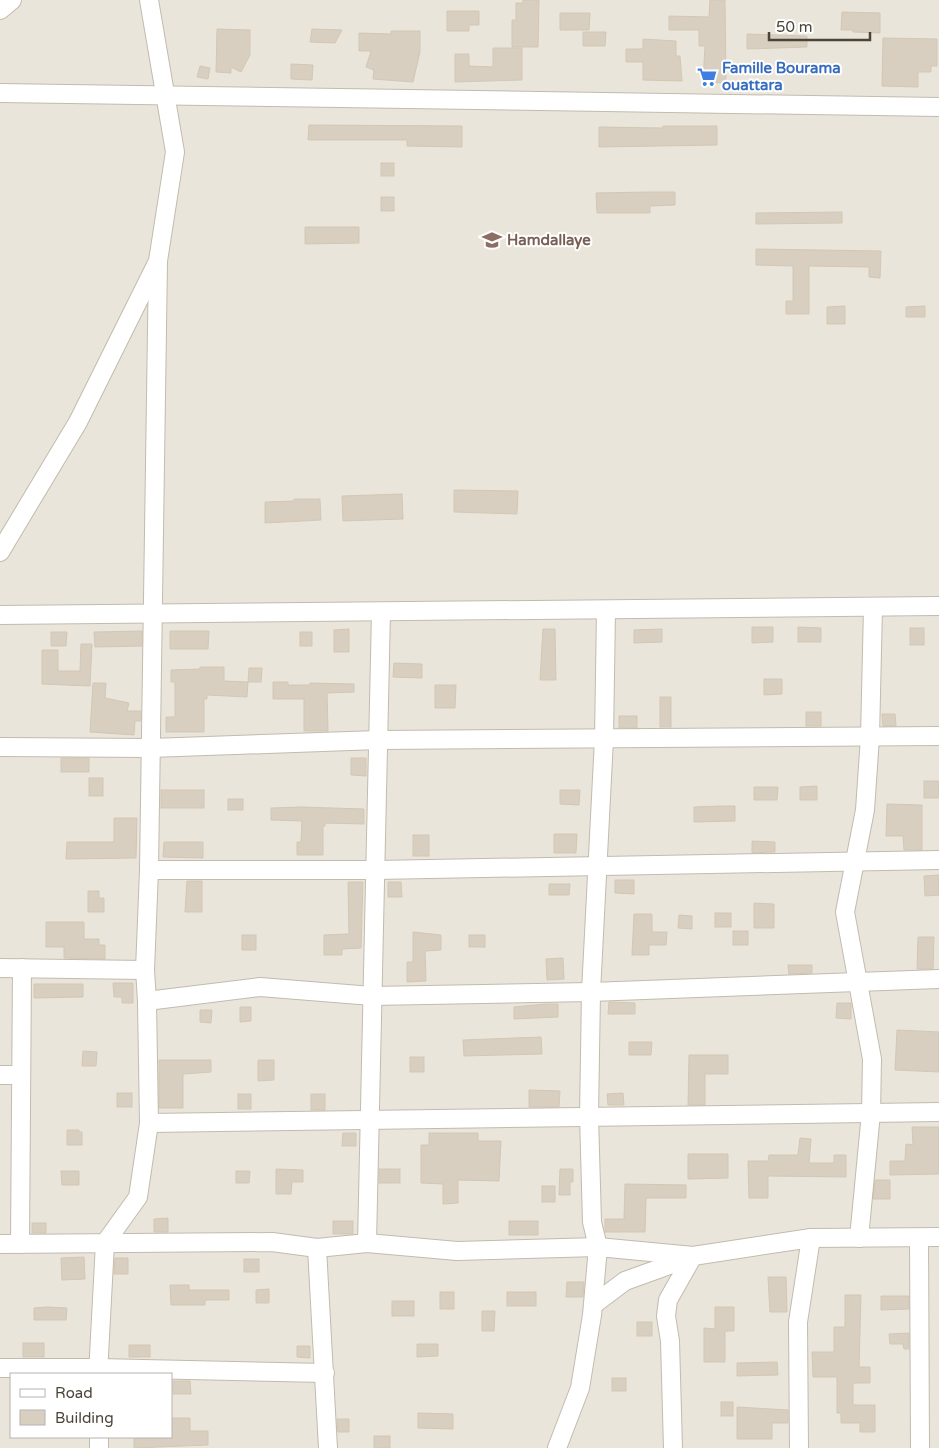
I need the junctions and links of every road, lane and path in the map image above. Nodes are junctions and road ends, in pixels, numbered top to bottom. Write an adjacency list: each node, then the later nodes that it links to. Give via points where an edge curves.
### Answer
1 (12, 0): 3 (street)
2 (152, 4): 5 (street)
3 (0, 10)
4 (0, 93): 5 (street)
5 (165, 96): 6 (street); 7 (street, via 175,152)
6 (939, 106)
7 (158, 261): 8 (street, via 78,422); 12 (street)
8 (0, 552)
9 (939, 606): 10 (street)
10 (873, 607): 11 (street); 16 (street)
11 (606, 610): 13 (street); 17 (street)
12 (154, 612): 13 (street); 14 (street); 20 (street)
13 (381, 612): 18 (street)
14 (0, 615)
15 (939, 736): 16 (street)
16 (870, 737): 17 (street); 22 (street, via 865,810)
17 (604, 738): 18 (street); 23 (street)
18 (378, 740): 20 (street); 25 (street)
19 (0, 747): 20 (street)
20 (151, 748): 24 (street)
21 (939, 860): 22 (street)
22 (856, 862): 23 (street); 30 (street, via 845,912)
23 (598, 866): 25 (street); 31 (street)
24 (149, 870): 25 (street); 28 (street)
25 (376, 870): 32 (street)
26 (0, 968): 27 (street)
27 (22, 968): 28 (street); 35 (street)
28 (145, 970): 33 (street)
29 (939, 979): 30 (street)
30 (859, 983): 31 (street); 37 (street, via 872,1059)
31 (591, 992): 32 (street); 38 (street)
32 (372, 996): 33 (street, via 260,987); 39 (street)
33 (147, 1001): 40 (street)
34 (0, 1075): 35 (street)
35 (21, 1075): 48 (street)
36 (939, 1112): 37 (street)
37 (871, 1113): 38 (street); 43 (street)
38 (589, 1116): 39 (street); 49 (street, via 592,1222)
39 (372, 1120): 40 (street); 46 (street)
40 (149, 1123): 45 (street, via 138,1197)
41 (939, 1237): 44 (street)
42 (811, 1238): 43 (street); 51 (street); 59 (street, via 798,1322)
43 (859, 1238): 44 (street)
44 (919, 1238): 60 (street)
45 (106, 1243): 48 (street); 50 (street, via 272,1242); 54 (street)
46 (367, 1243): 49 (street, via 457,1251); 50 (street)
47 (0, 1244): 48 (street)
48 (20, 1244)
49 (598, 1247): 51 (street); 52 (street)
50 (317, 1248): 55 (street)
51 (693, 1256): 52 (street, via 625,1281); 58 (street, via 668,1300 666,1316 670,1341)
52 (593, 1305): 57 (street, via 580,1388)
53 (0, 1368): 54 (street)
54 (98, 1371): 55 (street)
55 (325, 1374): 56 (street)
56 (328, 1448)
57 (557, 1448)
58 (673, 1448)
59 (799, 1448)
60 (920, 1448)

